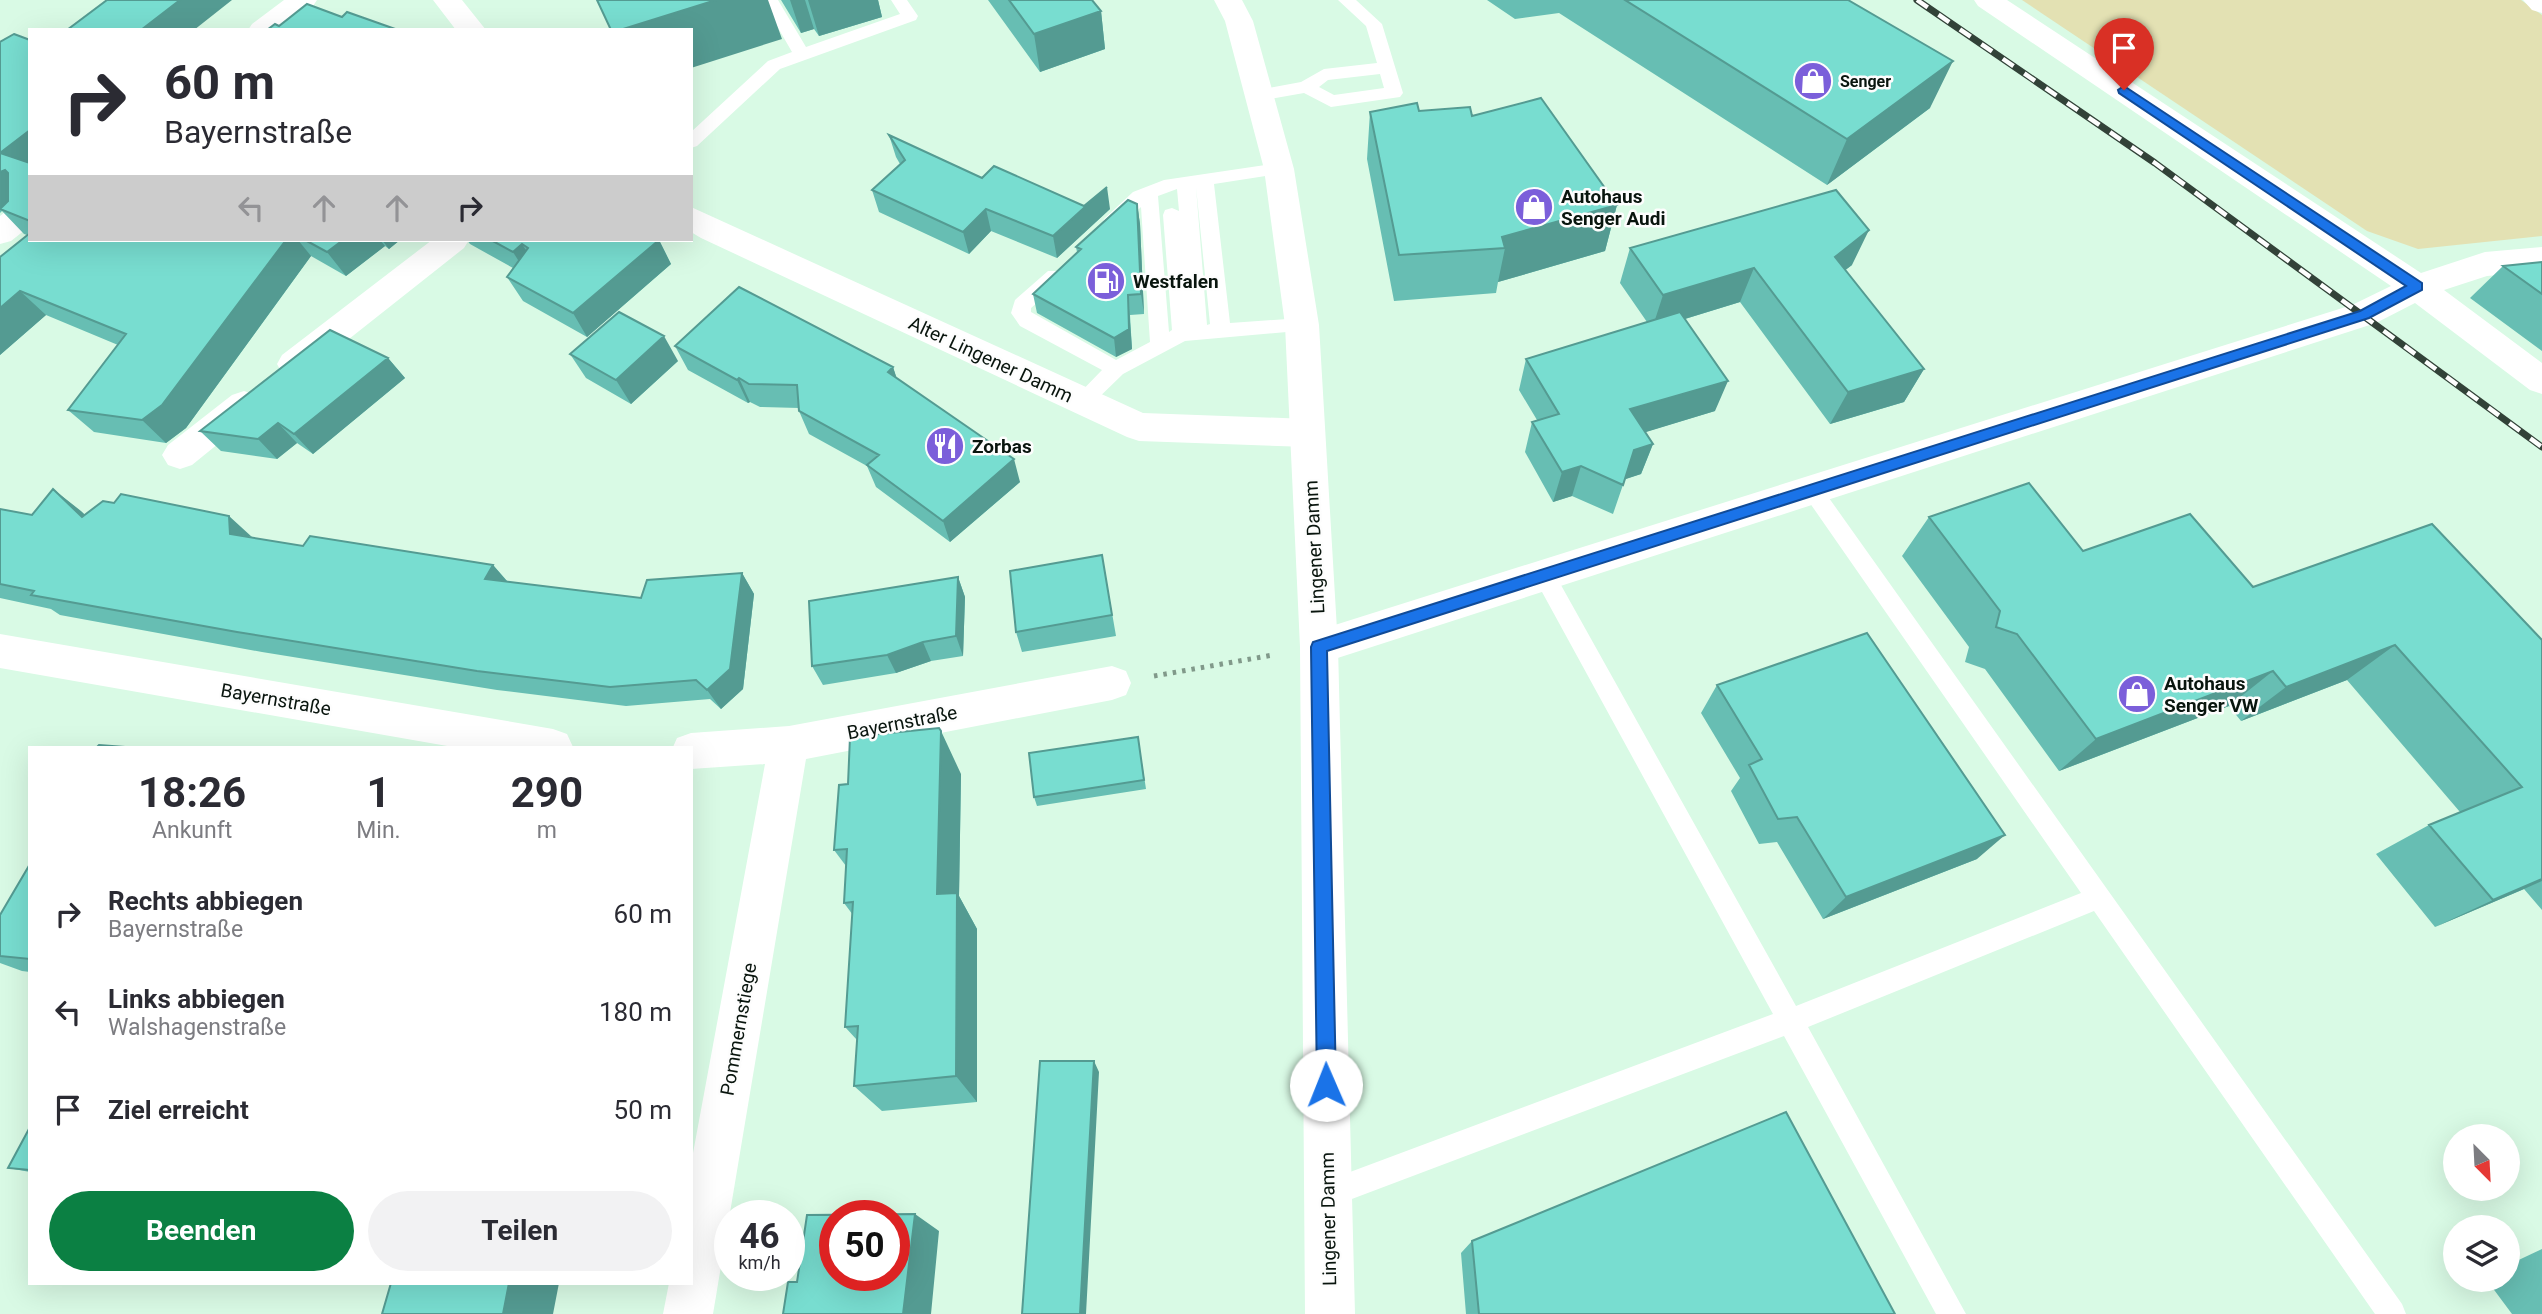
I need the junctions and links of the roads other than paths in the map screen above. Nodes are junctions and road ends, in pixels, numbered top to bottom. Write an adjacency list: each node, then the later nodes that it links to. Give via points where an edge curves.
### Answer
1 (303, 0): 10 (street)
2 (447, 0): 11 (street)
3 (770, 0): 12 (lane)
4 (899, 0): 12 (lane, via 910,16)
5 (1228, 0): 15 (street, Lingener Damm, via 1239,21)
6 (1346, 0): 13 (lane, via 1374,24)
7 (1988, 0): 27 (street)
8 (2537, 0): 9 (street)
9 (2542, 4)
10 (265, 28)
11 (470, 28)
12 (802, 55): 16 (lane, via 774,65)
13 (1387, 67): 14 (lane, via 1324,75); 14 (lane, via 1394,93 1331,100)
14 (1306, 87): 15 (lane)
15 (1259, 95): 17 (street, Lingener Damm)
16 (693, 140)
17 (1279, 169): 18 (lane); 28 (street, Lingener Damm)
18 (1186, 181): 19 (lane); 29 (lane); 30 (lane)
19 (1149, 193): 23 (lane); 31 (lane)
20 (28, 211): 22 (street)
21 (693, 219): 34 (street, Alter Lingener Damm)
22 (0, 233)
23 (1092, 241)
24 (450, 242): 36 (street)
25 (1072, 259): 32 (lane, via 1021,306 1021,313 1027,321)
26 (2542, 259): 27 (street, via 2485,264)
27 (2417, 287): 33 (street); 37 (street, via 2364,314)
28 (1302, 325): 29 (lane); 35 (street, Lingener Damm)
29 (1221, 331): 30 (lane)
30 (1190, 334): 31 (lane)
31 (1160, 346): 32 (lane)
32 (1116, 369): 34 (lane)
33 (2542, 381)
34 (1082, 401): 35 (street, Alter Lingener Damm, via 1139,427)
35 (1308, 433): 39 (street, Lingener Damm)
36 (180, 455)
37 (1812, 490): 38 (street); 45 (lane)
38 (1544, 575): 39 (street); 46 (lane)
39 (1319, 647): 47 (street, Lingener Damm)
40 (0, 651): 43 (street, Bayernstraße)
41 (1112, 683): 42 (street, Bayernstraße)
42 (789, 744): 44 (street, Bayernstraße); 48 (street, Pommernstiege)
43 (546, 746)
44 (693, 751)
45 (2100, 897): 46 (lane); 51 (lane)
46 (1790, 1021): 47 (lane); 50 (lane)
47 (1328, 1194): 49 (street, Lingener Damm)
48 (688, 1314)
49 (1330, 1314)
50 (1952, 1314)
51 (2392, 1314)

